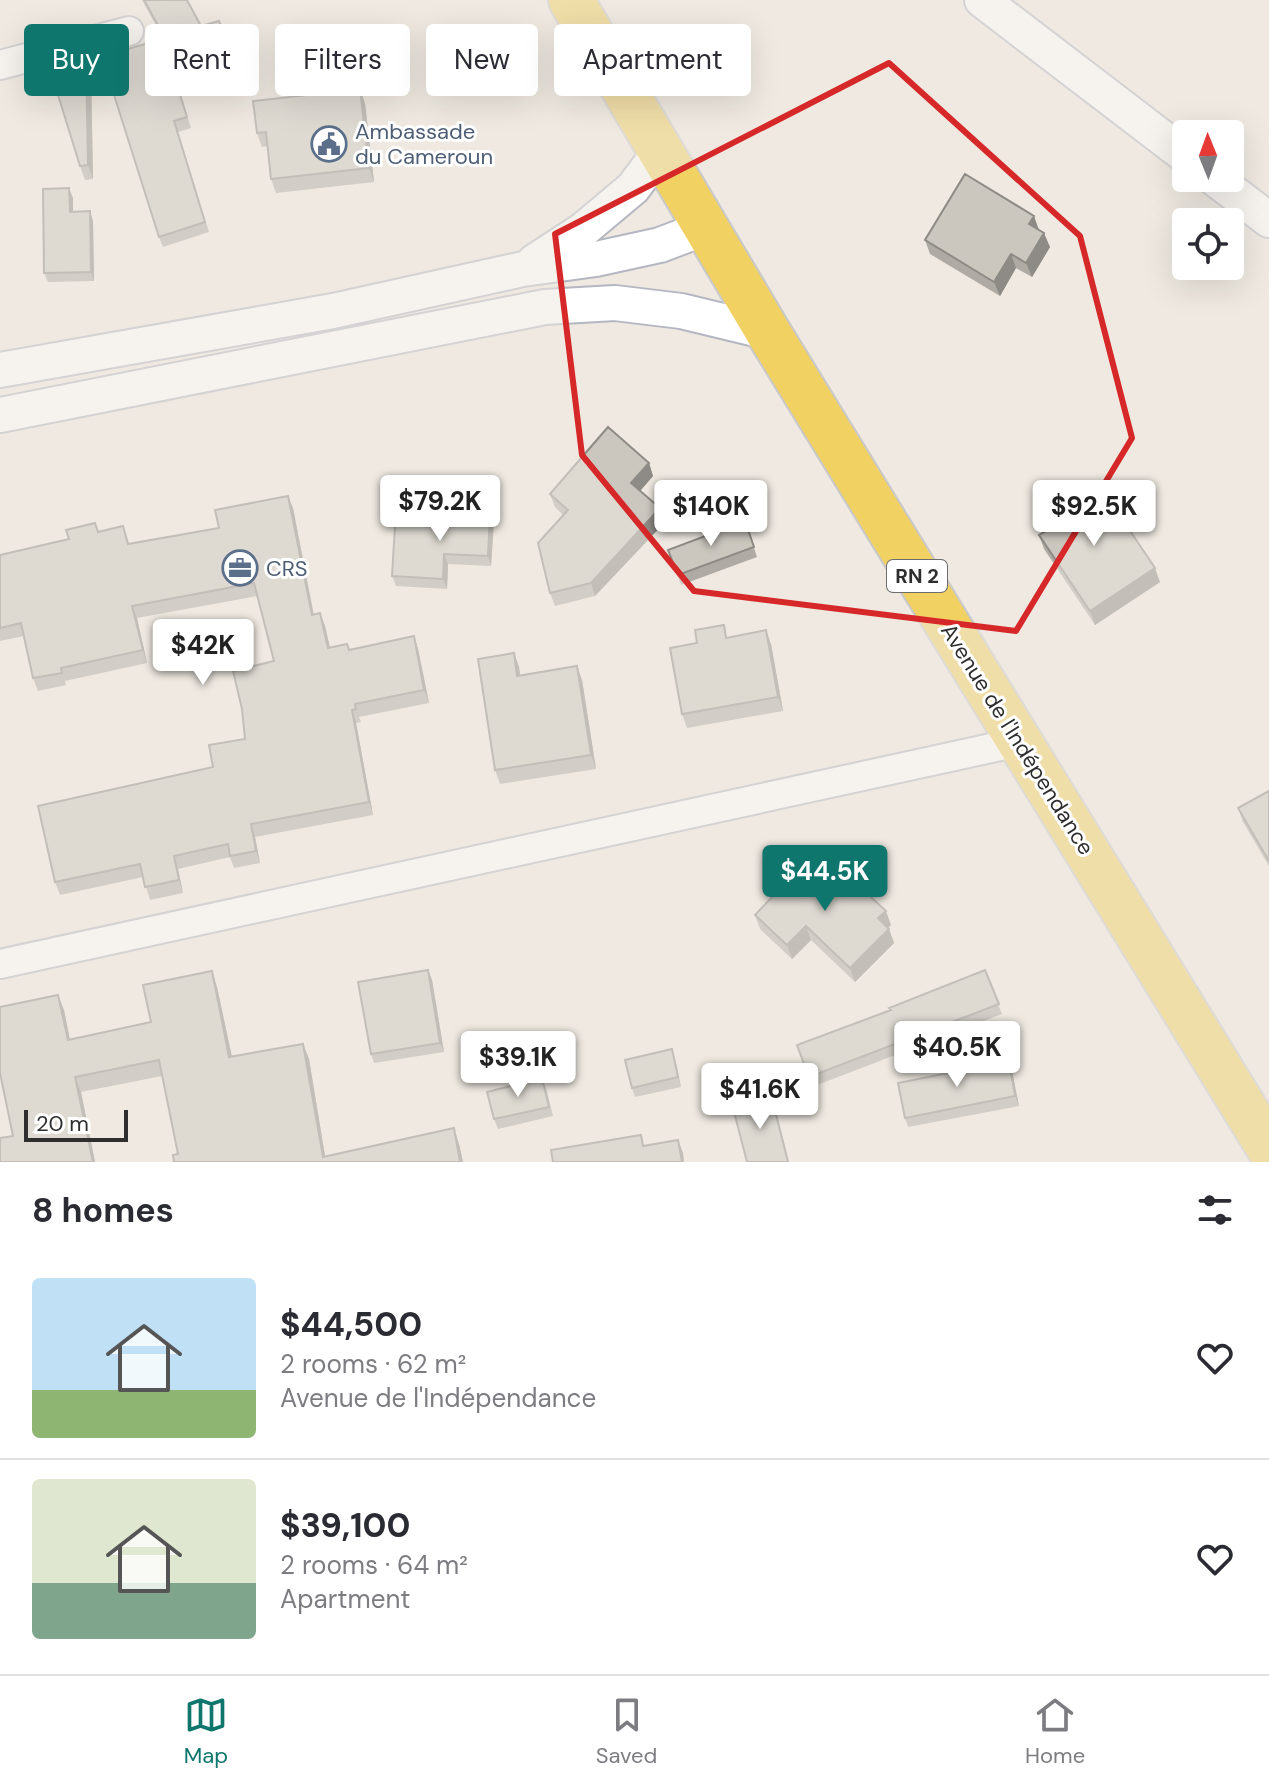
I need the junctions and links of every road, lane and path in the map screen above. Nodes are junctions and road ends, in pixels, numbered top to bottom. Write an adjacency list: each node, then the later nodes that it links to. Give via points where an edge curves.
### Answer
1 (571, 0): 6 (main road, Avenue de l'Indépendance / RN 2)
2 (982, 0): 5 (street)
3 (24, 59): 4 (street)
4 (0, 65)
5 (1172, 145)
6 (660, 152): 9 (main road, Avenue de l'Indépendance / RN 2); 10 (street, via 633,188 583,230)
7 (1232, 192): 8 (street)
8 (1269, 220)
9 (705, 228): 10 (street, via 660,245); 11 (main road, Avenue de l'Indépendance / RN 2)
10 (523, 269): 12 (street, via 333,311)
11 (768, 332): 13 (street, via 681,311 615,303 545,307); 14 (main road, Avenue de l'Indépendance / RN 2)
12 (0, 370)
13 (0, 415)
14 (1019, 742): 15 (street); 16 (main road, Avenue de l'Indépendance / RN 2)
15 (0, 964)
16 (1269, 1148)

